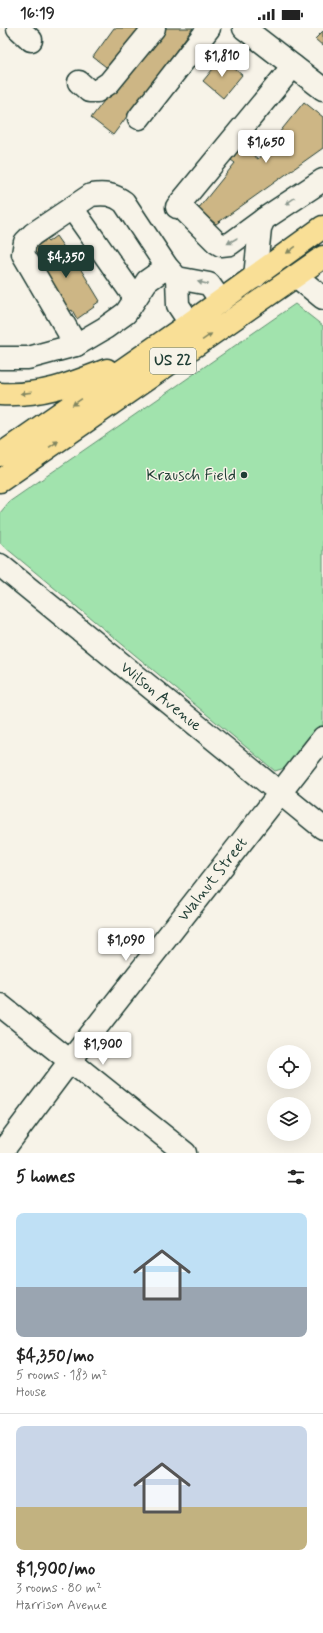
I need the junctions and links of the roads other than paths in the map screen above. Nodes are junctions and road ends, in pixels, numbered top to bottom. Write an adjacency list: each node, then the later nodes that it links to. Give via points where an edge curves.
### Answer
1 (154, 28): 5 (street, via 109,83 98,91 89,91)
2 (209, 28): 7 (street)
3 (244, 28): 4 (street)
4 (293, 66): 6 (street); 10 (street, one-way to 4, via 230,244 221,245 178,206)
5 (79, 82)
6 (323, 89)
7 (139, 118)
8 (323, 180): 10 (street, one-way to 10)
9 (72, 208): 13 (street, via 91,195 102,193 124,202); 16 (street); 21 (street, via 33,234 25,242 23,254)
10 (264, 219): 15 (street, via 260,228)
11 (323, 228): 15 (highway, US 22, one-way to 15)
12 (323, 257): 14 (highway, US 22)
13 (172, 272): 16 (street, via 147,282); 18 (street, one-way to 13, via 209,284); 19 (street, via 178,305)
14 (296, 276): 17 (street); 25 (highway, US 22, one-way to 14)
15 (255, 277): 18 (highway, US 22)
16 (135, 298): 21 (street, via 126,313)
17 (323, 298)
18 (221, 301): 19 (highway, US 22)
19 (190, 323): 20 (highway, US 22)
20 (166, 340): 23 (highway, one-way to 23, via 117,366 70,384 47,391); 24 (highway, US 22, one-way to 24)
21 (76, 345): 22 (street, via 28,358)
22 (0, 358)
23 (0, 394)
24 (0, 455)
25 (22, 466): 26 (highway, US 22); 27 (highway)
26 (0, 481)
27 (0, 492)
28 (0, 565): 30 (street, Wilson Avenue)
29 (323, 738): 30 (street, Walnut Street)
30 (280, 794): 31 (street, Wilson Avenue); 33 (street, Walnut Street)
31 (323, 828)
32 (0, 1006): 33 (street)
33 (70, 1061): 34 (street, Walnut Street); 35 (street)
34 (1, 1153)
35 (185, 1153)

